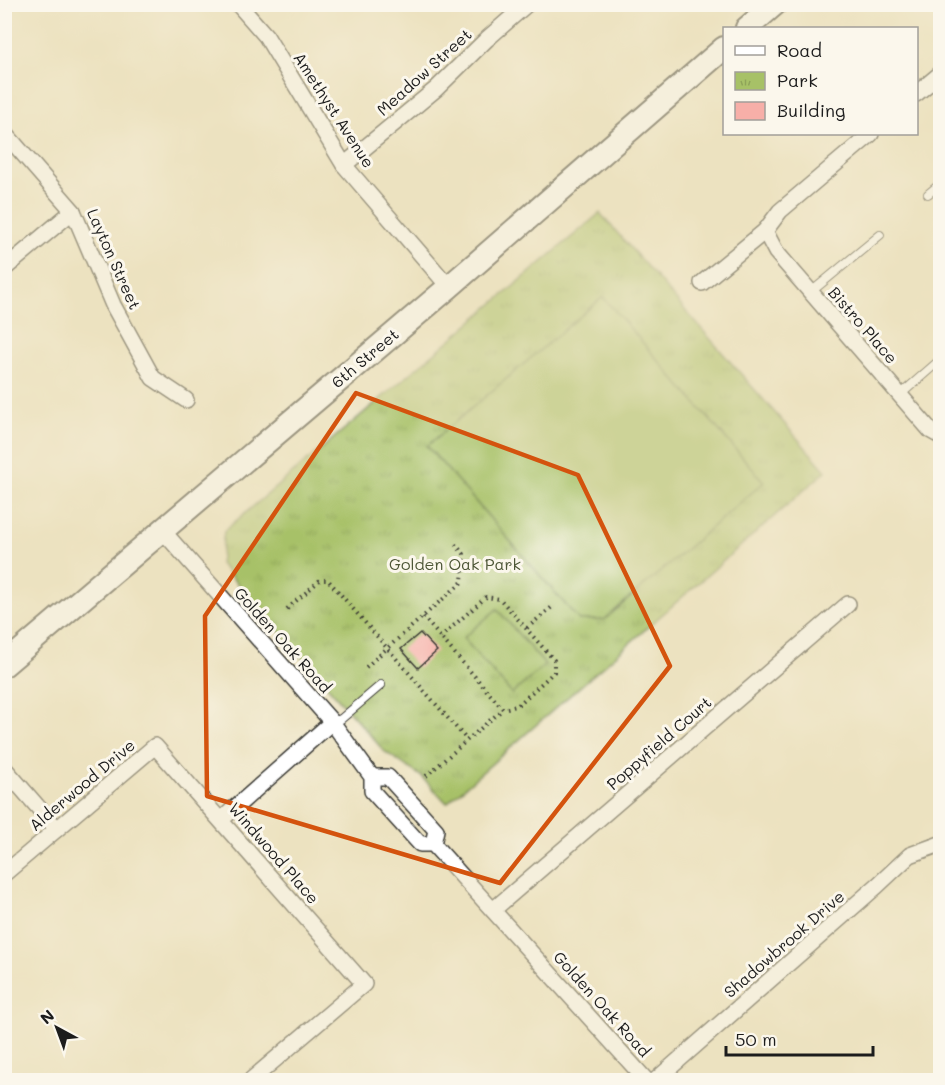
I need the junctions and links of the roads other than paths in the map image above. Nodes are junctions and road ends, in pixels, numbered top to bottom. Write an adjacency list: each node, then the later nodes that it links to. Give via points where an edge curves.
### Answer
1 (238, 4): 10 (street, Amethyst Avenue, via 266,36)
2 (527, 4): 10 (street, Meadow Street, via 436,89)
3 (775, 4): 4 (main road)
4 (748, 27)
5 (723, 49): 18 (main road, 6th Street)
6 (940, 74): 7 (street)
7 (918, 92)
8 (4, 132): 13 (street, Layton Street)
9 (870, 135): 14 (street, via 780,211)
10 (344, 165): 18 (street, Amethyst Avenue)
11 (940, 184): 12 (lane)
12 (928, 195)
13 (73, 211): 16 (street); 22 (street, Layton Street, via 113,305 153,378)
14 (765, 231): 17 (street); 19 (street, Bistro Place, via 776,252)
15 (880, 235): 19 (lane)
16 (4, 269)
17 (702, 283)
18 (449, 287): 24 (main road, 6th Street)
19 (811, 292): 21 (street, Bistro Place)
20 (940, 360): 21 (lane)
21 (900, 395): 23 (street, Bistro Place)
22 (186, 400)
23 (940, 436)
24 (162, 530): 26 (main road, 6th Street); 28 (street, Golden Oak Road)
25 (848, 604): 39 (street, Poppyfield Court)
26 (4, 665)
27 (381, 685): 28 (lane, via 341,719)
28 (332, 722): 31 (street, Golden Oak Road); 34 (street)
29 (155, 746): 34 (street, Windwood Place); 35 (street, Alderwood Drive)
30 (4, 768): 35 (street)
31 (372, 777): 32 (street, Golden Oak Road, via 388,777); 33 (street, Golden Oak Road, via 372,791)
32 (412, 804): 33 (street); 36 (street, Golden Oak Road, via 435,831)
33 (396, 818): 36 (street, Golden Oak Road, via 420,844)
34 (221, 820): 40 (street, Windwood Place, via 364,984)
35 (57, 829): 38 (street, Alderwood Drive)
36 (433, 844): 39 (street, Golden Oak Road)
37 (940, 844): 42 (street, Shadowbrook Drive, via 910,855)
38 (4, 874)
39 (493, 910): 41 (street, Golden Oak Road)
40 (251, 1080)
41 (646, 1080)
42 (656, 1080)

